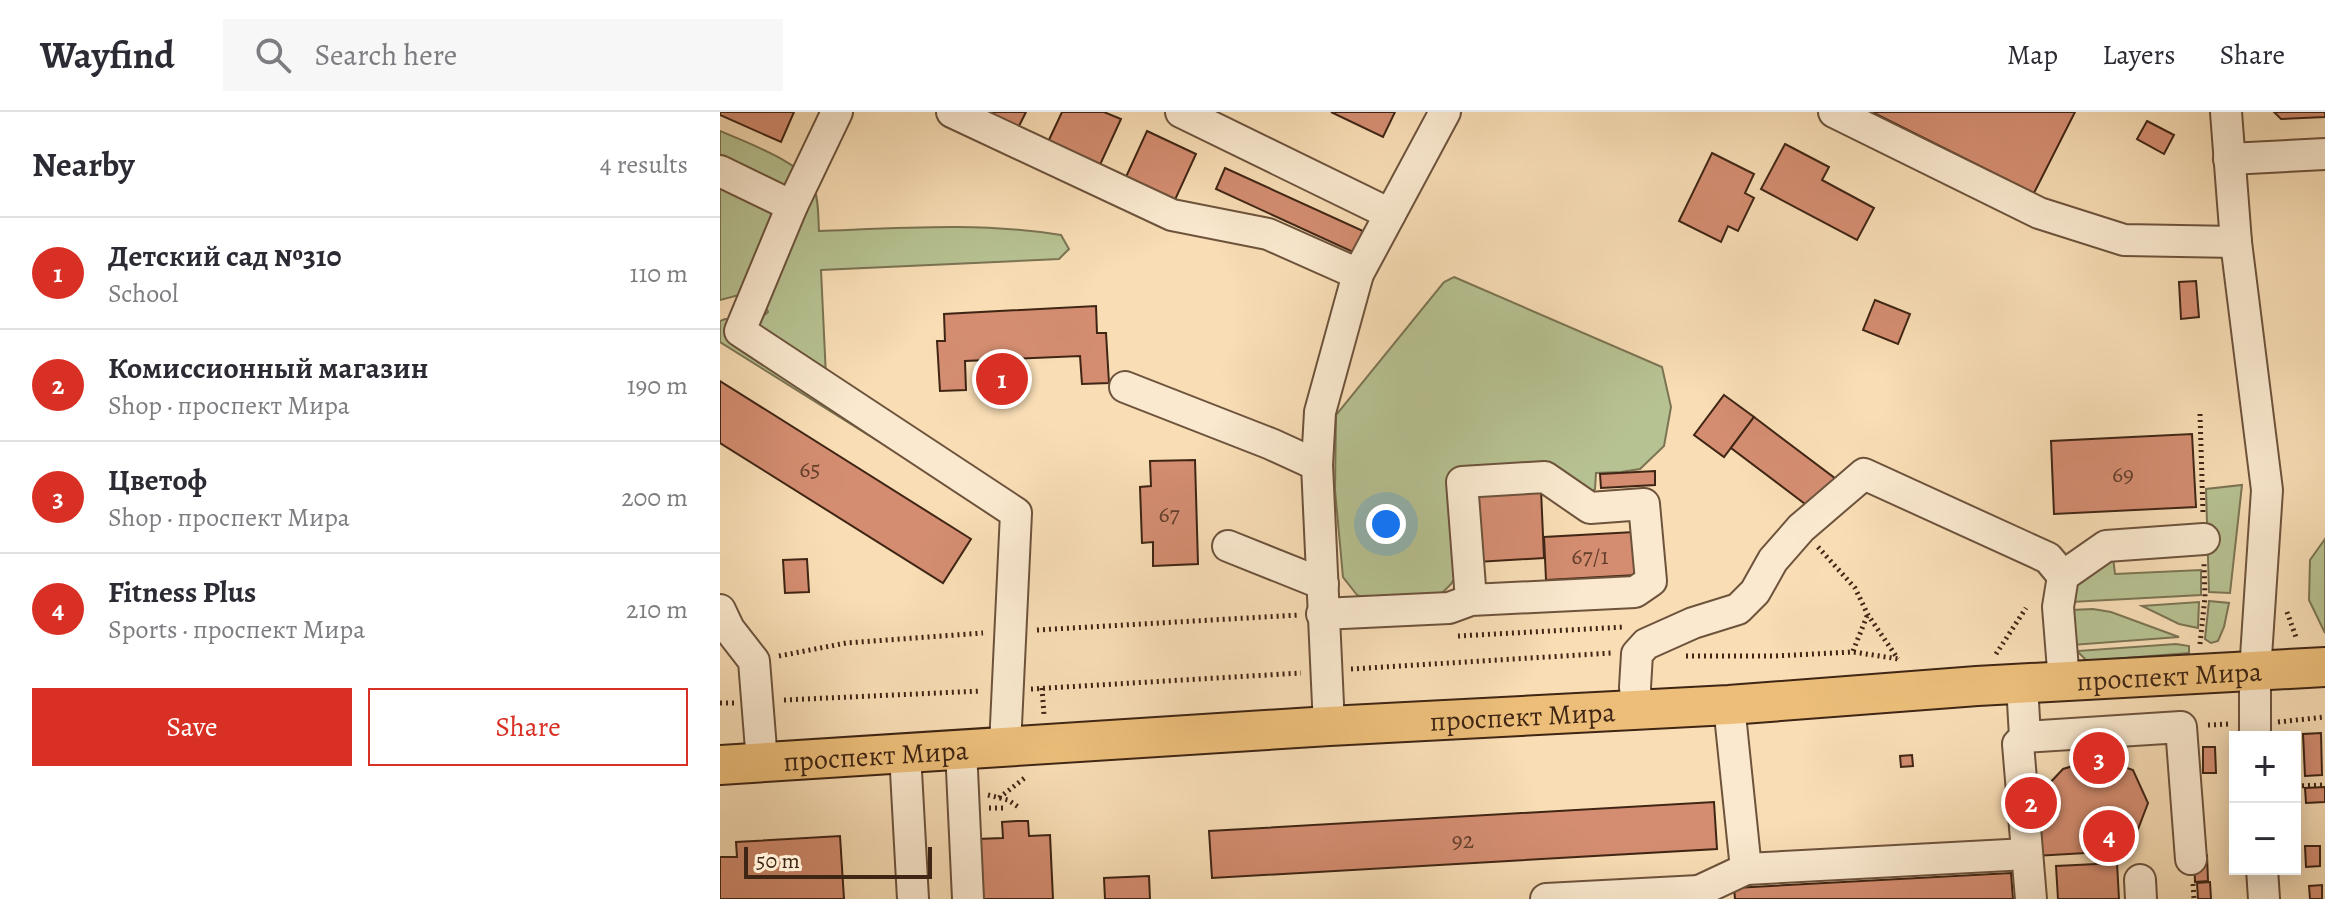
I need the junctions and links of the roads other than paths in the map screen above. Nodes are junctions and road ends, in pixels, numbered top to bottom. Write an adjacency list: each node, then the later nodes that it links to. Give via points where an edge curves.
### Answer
1 (837, 112): 10 (street)
2 (952, 112): 13 (street, via 1172,215 1268,234)
3 (1445, 112): 11 (street)
4 (1834, 112): 12 (street, via 2039,213 2124,240)
5 (2226, 112): 8 (street)
6 (1192, 114): 11 (street)
7 (2325, 154): 8 (street)
8 (2229, 159): 12 (street)
9 (720, 171): 10 (street)
10 (792, 206): 35 (street, via 740,331 1016,513)
11 (1390, 214): 13 (street)
12 (2236, 242): 27 (street, via 2267,490)
13 (1358, 274): 15 (street, via 1320,412)
14 (1125, 387): 15 (street)
15 (1317, 465): 20 (street)
16 (2204, 539): 18 (street, via 2106,546)
17 (1228, 546): 20 (street)
18 (2063, 576): 23 (street, via 2048,558 1864,474 1801,528 1738,609); 28 (street, via 2058,607)
19 (1635, 592): 21 (street); 21 (street, via 1651,581 1644,504 1590,508 1545,477 1462,482); 23 (street)
20 (1323, 599): 21 (street, via 1449,608); 32 (street)
21 (1471, 600)
22 (720, 610): 25 (street)
23 (1647, 640): 31 (street, via 1635,687)
24 (720, 658): 25 (street)
25 (754, 661): 38 (street)
26 (2312, 668): 27 (main road, проспект Мира)
27 (2255, 672): 28 (main road, проспект Мира); 33 (street)
28 (2064, 682): 29 (main road, проспект Мира)
29 (2022, 684): 30 (main road, проспект Мира); 34 (street)
30 (1729, 705): 31 (main road, проспект Мира); 42 (street)
31 (1637, 710): 32 (main road, проспект Мира)
32 (1329, 726): 35 (main road, проспект Мира)
33 (2264, 730)
34 (2025, 737): 40 (street, via 2018,744); 41 (street, via 2181,727)
35 (1005, 746): 36 (main road, проспект Мира)
36 (961, 749): 37 (main road, проспект Мира); 46 (street)
37 (905, 753): 38 (main road, проспект Мира); 45 (street)
38 (762, 762): 39 (main road, проспект Мира)
39 (720, 765)
40 (2027, 854): 42 (street); 48 (street)
41 (2191, 859)
42 (1746, 869): 44 (street)
43 (2262, 875): 49 (street)
44 (1698, 895): 47 (street)
45 (913, 899)
46 (968, 899)
47 (1546, 899)
48 (2031, 899)
49 (2264, 899)

